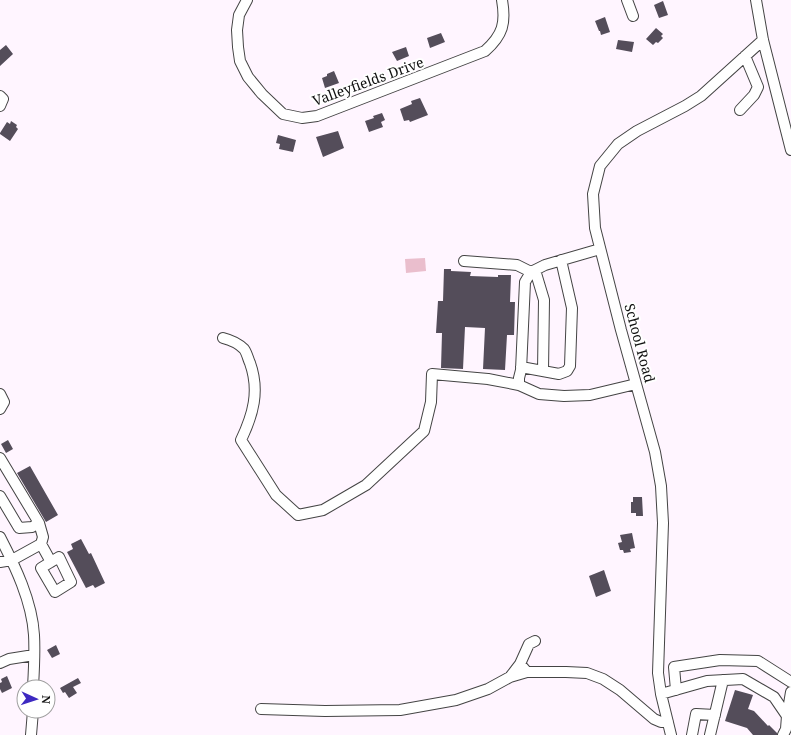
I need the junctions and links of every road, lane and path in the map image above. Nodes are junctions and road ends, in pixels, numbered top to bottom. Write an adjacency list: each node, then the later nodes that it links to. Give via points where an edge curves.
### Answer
1 (247, 0): 2 (street, Valleyfields Drive, via 239,15 237,30 240,61 248,77 283,114 302,118 317,116 485,51 502,30 505,15)
2 (502, 0)
3 (627, 0): 5 (street)
4 (756, 0): 6 (street)
5 (633, 16)
6 (762, 40): 7 (street, School Road); 11 (street)
7 (745, 56): 10 (street, via 758,87); 12 (street, School Road, via 701,96 637,131 610,152 600,166 593,194 595,228)
8 (0, 96): 9 (street, via 3,99)
9 (0, 106)
10 (740, 110)
11 (791, 150)
12 (600, 249): 13 (street); 19 (street, School Road)
13 (561, 260): 15 (street); 18 (street, via 572,308 570,366 567,371 559,374)
14 (464, 261): 15 (street, via 517,266)
15 (533, 271): 17 (street, via 525,282); 18 (street, via 544,300)
16 (223, 338): 20 (street, via 245,350 253,372 255,399 250,420 241,440 276,495 298,515 323,510 366,485 424,431 431,402 432,374 488,379)
17 (521, 367): 18 (street); 20 (street)
18 (543, 371)
19 (636, 384): 20 (street, via 590,394 564,396 539,394); 42 (street, School Road, via 655,452 661,486 663,523 658,673)
20 (519, 385)
21 (0, 394): 22 (street, via 4,402)
22 (0, 409)
23 (0, 458): 25 (street)
24 (0, 496): 25 (street, via 19,528 32,527)
25 (39, 523): 27 (street, via 43,537)
26 (0, 537): 28 (street)
27 (41, 544): 28 (street); 30 (street)
28 (12, 560): 29 (street); 32 (street, via 30,613)
29 (0, 562)
30 (51, 562)
31 (535, 642): 34 (street, via 529,644)
32 (34, 655): 33 (street); 37 (street)
33 (0, 663)
34 (520, 664): 35 (street); 36 (street)
35 (527, 672): 36 (street); 47 (street, via 587,673 603,678 654,719)
36 (510, 677): 43 (street, via 488,689 456,700 400,710)
37 (33, 679)
38 (723, 680): 40 (street, via 707,681); 44 (street); 45 (street, via 743,679 774,696)
39 (791, 682): 40 (street, via 758,661 720,660 674,667)
40 (676, 690): 42 (street)
41 (791, 692): 45 (street)
42 (661, 694): 47 (street, School Road)
43 (261, 709)
44 (715, 715): 50 (street, via 696,714); 51 (street)
45 (787, 716): 52 (street)
46 (32, 719): 48 (street)
47 (668, 722): 49 (street, School Road)
48 (31, 735)
49 (672, 735)
50 (692, 735)
51 (710, 735)
52 (783, 735)

